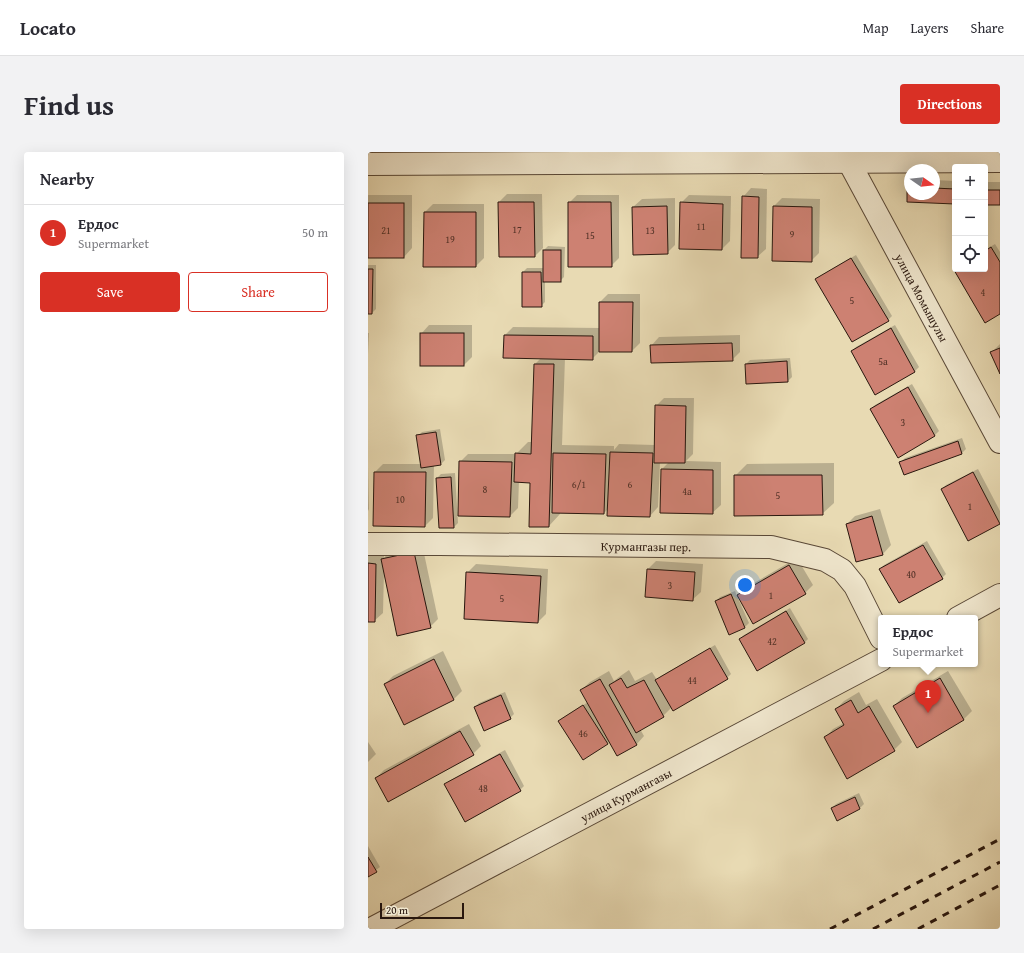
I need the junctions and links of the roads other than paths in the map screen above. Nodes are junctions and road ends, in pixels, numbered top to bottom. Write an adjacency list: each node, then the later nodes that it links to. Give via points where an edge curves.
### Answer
1 (849, 157): 2 (street); 3 (street); 4 (street, улица Момышулы)
2 (1000, 161)
3 (368, 164)
4 (1000, 442)
5 (368, 544): 8 (street, Курмангазы пер., via 771,547 825,560 842,570 855,586)
6 (1000, 596): 7 (street)
7 (964, 615)
8 (878, 632)
9 (878, 662): 10 (street, улица Курмангазы)
10 (370, 929)

